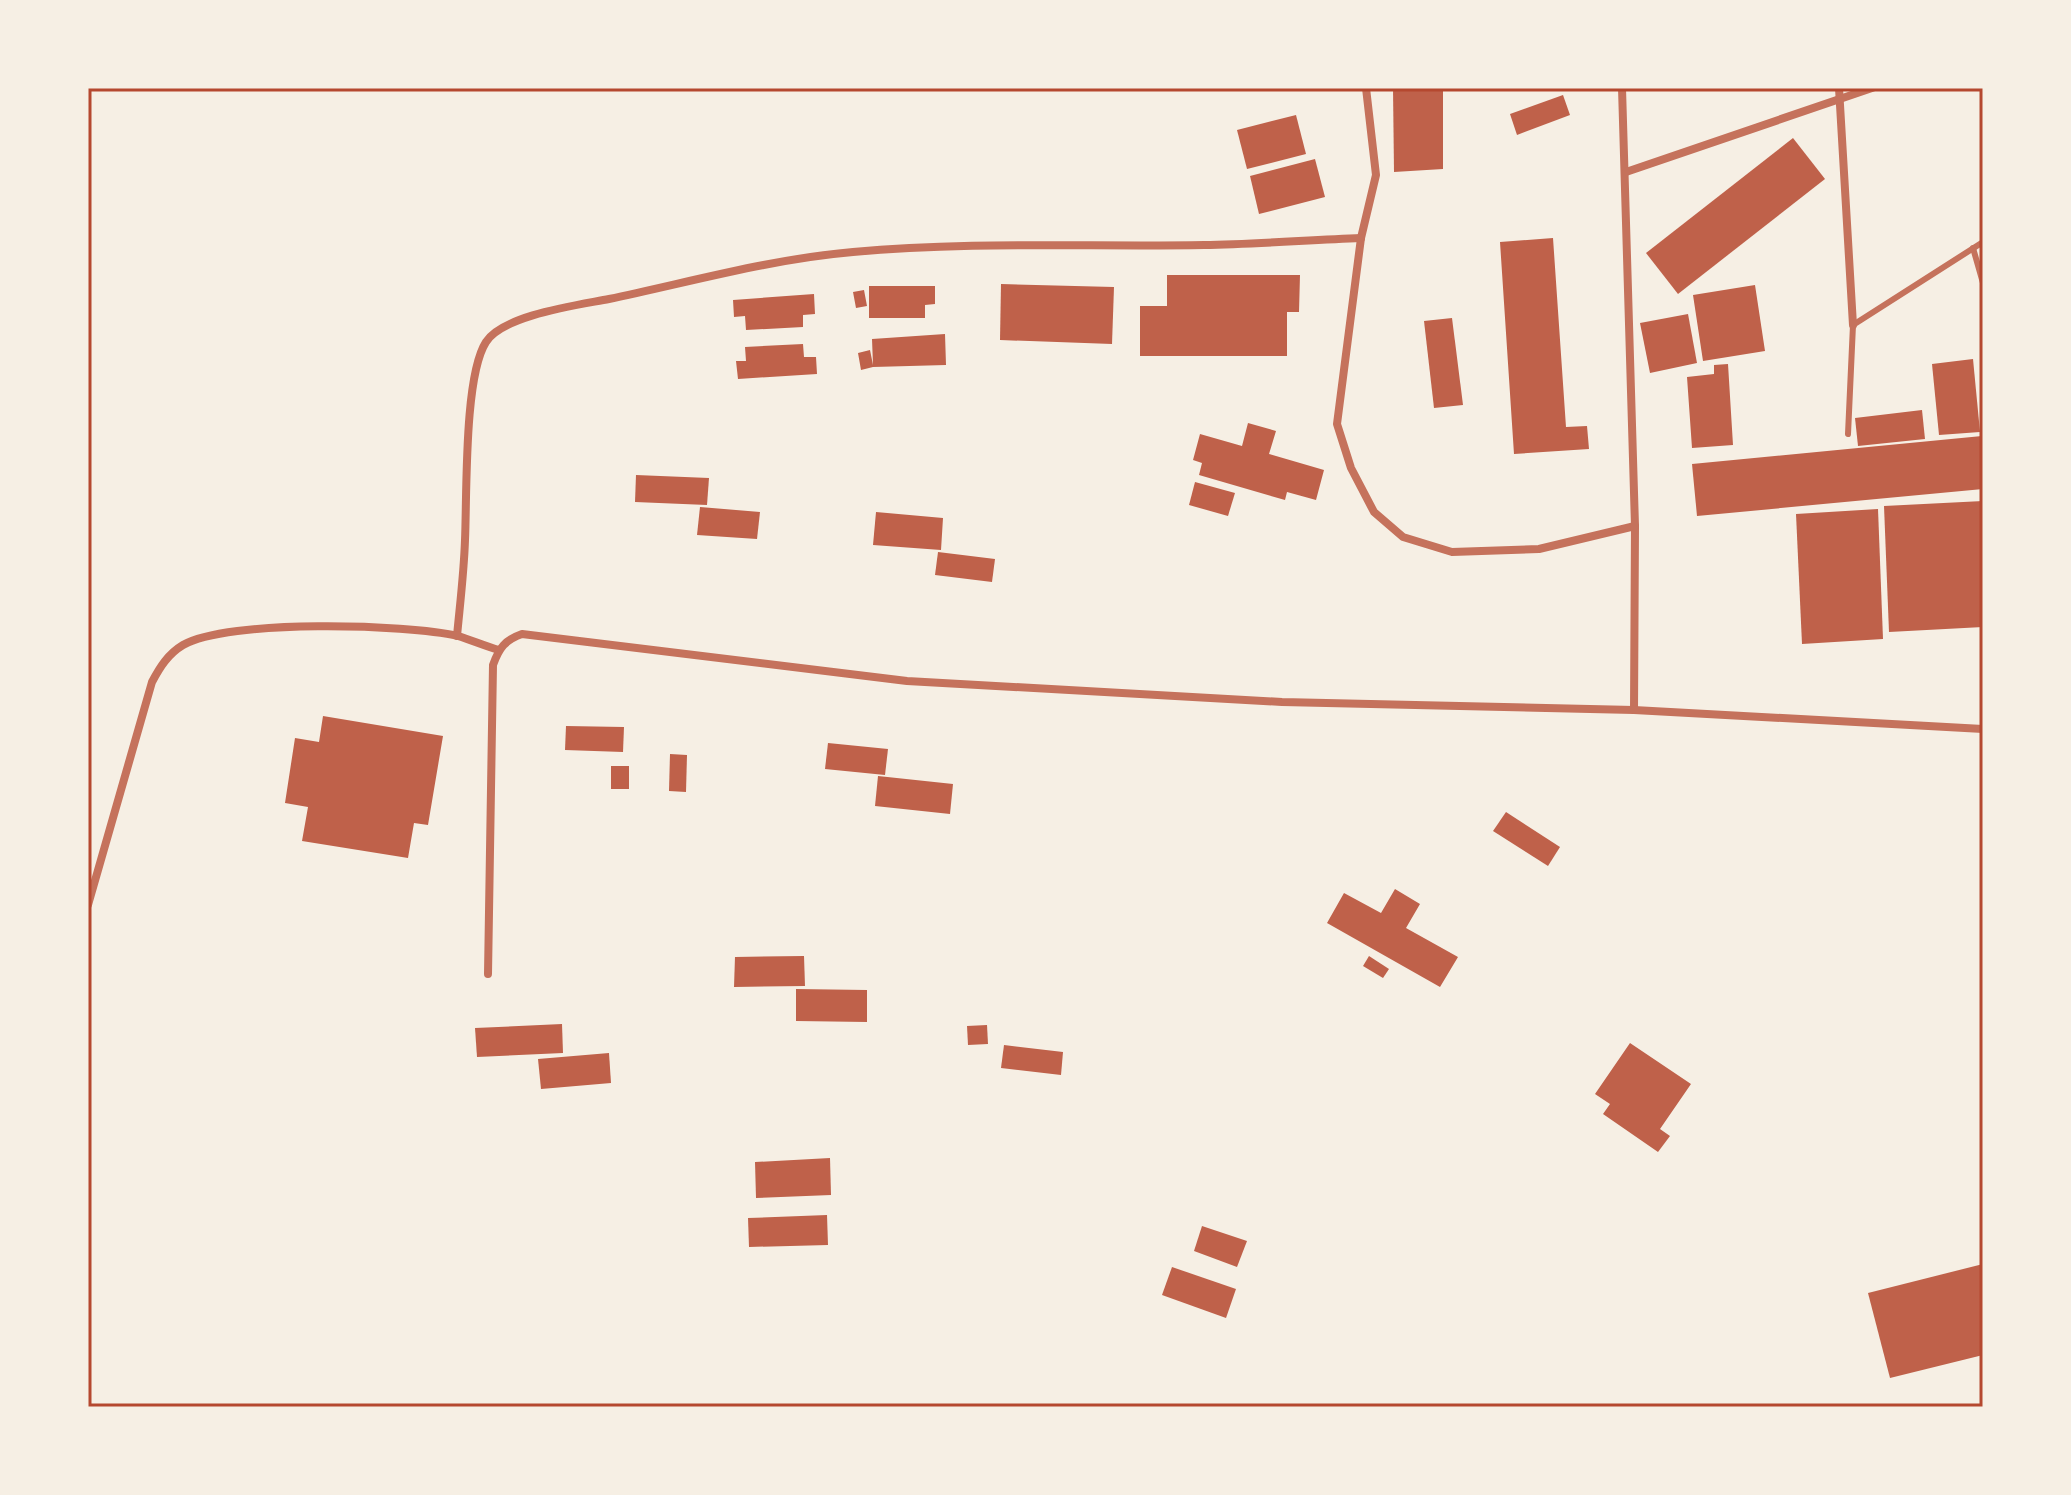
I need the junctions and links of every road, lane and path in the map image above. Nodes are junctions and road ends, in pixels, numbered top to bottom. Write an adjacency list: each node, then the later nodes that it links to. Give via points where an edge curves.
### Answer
1 (1366, 88): 7 (street, via 1376,175)
2 (1622, 88): 6 (street)
3 (1839, 88): 5 (street)
4 (1872, 88): 5 (street)
5 (1839, 99): 6 (street); 11 (street)
6 (1626, 172): 13 (street)
7 (1361, 238): 13 (street, via 1337,424 1351,468 1374,512 1403,537 1452,552 1539,549); 14 (street, via 855,252 781,262 599,301 499,330 487,340 474,377)
8 (1983, 242): 9 (lane)
9 (1973, 248): 10 (lane); 11 (lane)
10 (1983, 283)
11 (1853, 325): 12 (lane)
12 (1848, 434)
13 (1635, 526): 16 (street)
14 (457, 636): 15 (street); 18 (street, via 329,626 222,634 184,645 163,662 152,682)
15 (499, 650): 16 (street, via 522,634 907,681 1282,702); 19 (street, via 493,665)
16 (1634, 710): 17 (street)
17 (1983, 729)
18 (88, 905)
19 (488, 974)

